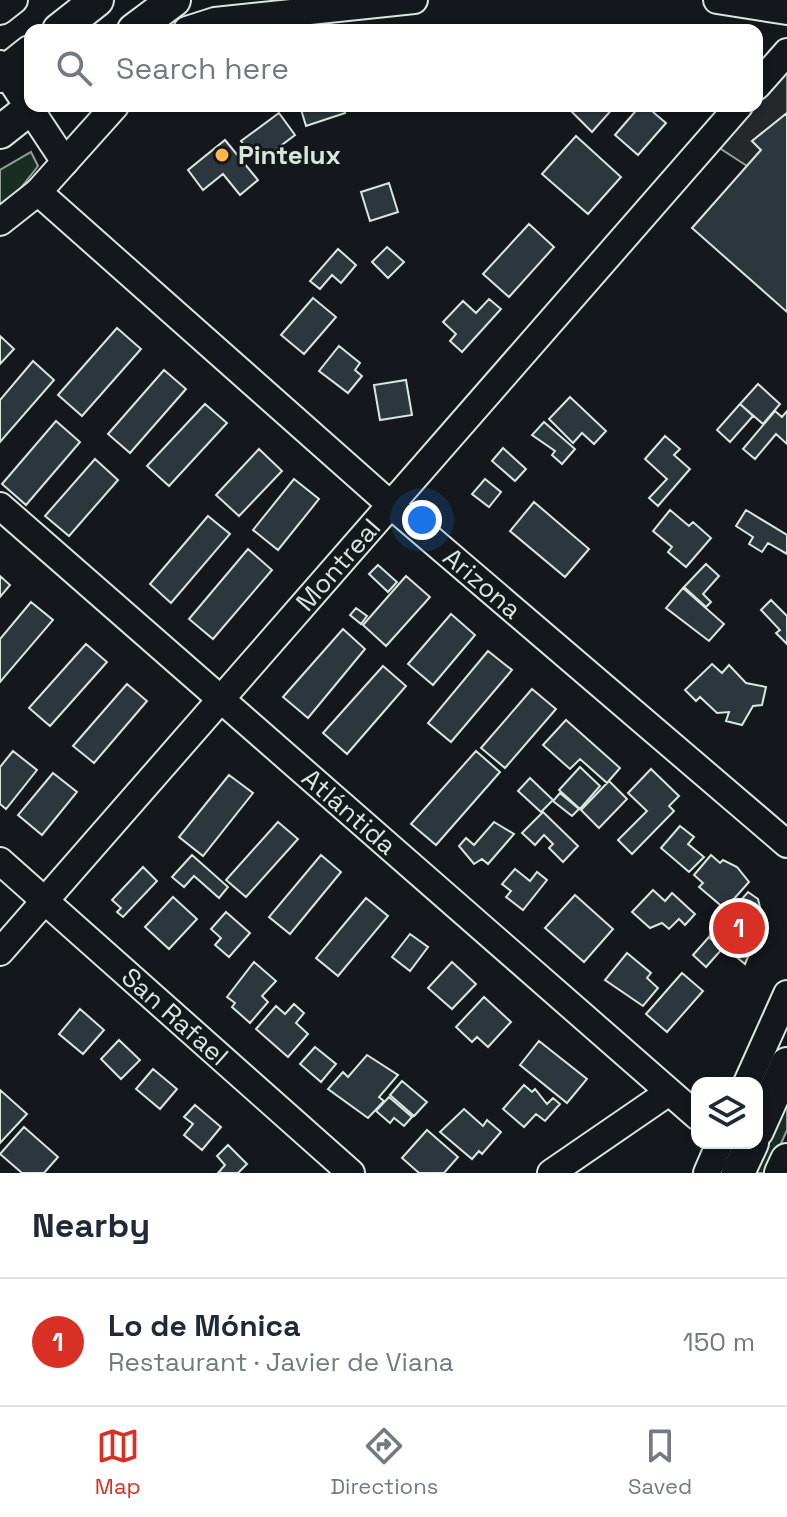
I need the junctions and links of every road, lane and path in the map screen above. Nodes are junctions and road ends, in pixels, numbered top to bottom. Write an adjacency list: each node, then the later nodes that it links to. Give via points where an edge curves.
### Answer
1 (14, 0): 6 (street)
2 (97, 0): 8 (main road)
3 (174, 0): 9 (main road)
4 (414, 0): 10 (street)
5 (717, 0): 7 (street)
6 (0, 11)
7 (787, 11)
8 (67, 24)
9 (142, 24)
10 (206, 24)
11 (787, 52): 13 (street)
12 (9, 66): 14 (street)
13 (763, 79)
14 (24, 95)
15 (26, 112): 19 (main road)
16 (34, 112): 20 (street)
17 (110, 112): 20 (street)
18 (734, 112): 24 (street, Montreal)
19 (0, 132)
20 (65, 162): 21 (street)
21 (38, 192): 22 (street); 24 (street, Arizona)
22 (0, 222)
23 (0, 506): 25 (street, Atlántida)
24 (392, 506): 25 (street, Montreal); 26 (street, Arizona)
25 (222, 698): 28 (street, Montreal); 33 (street, Atlántida)
26 (787, 844)
27 (0, 861): 28 (street, San Rafael)
28 (45, 901): 29 (street, Montreal); 38 (street, San Rafael)
29 (0, 952)
30 (787, 994): 32 (street)
31 (787, 1064): 34 (main road)
32 (750, 1077)
33 (669, 1092): 35 (street, Atlántida); 39 (street)
34 (763, 1107)
35 (691, 1111)
36 (739, 1149): 40 (street)
37 (787, 1160): 41 (main road)
38 (351, 1173)
39 (551, 1173)
40 (707, 1173)
41 (781, 1173)

